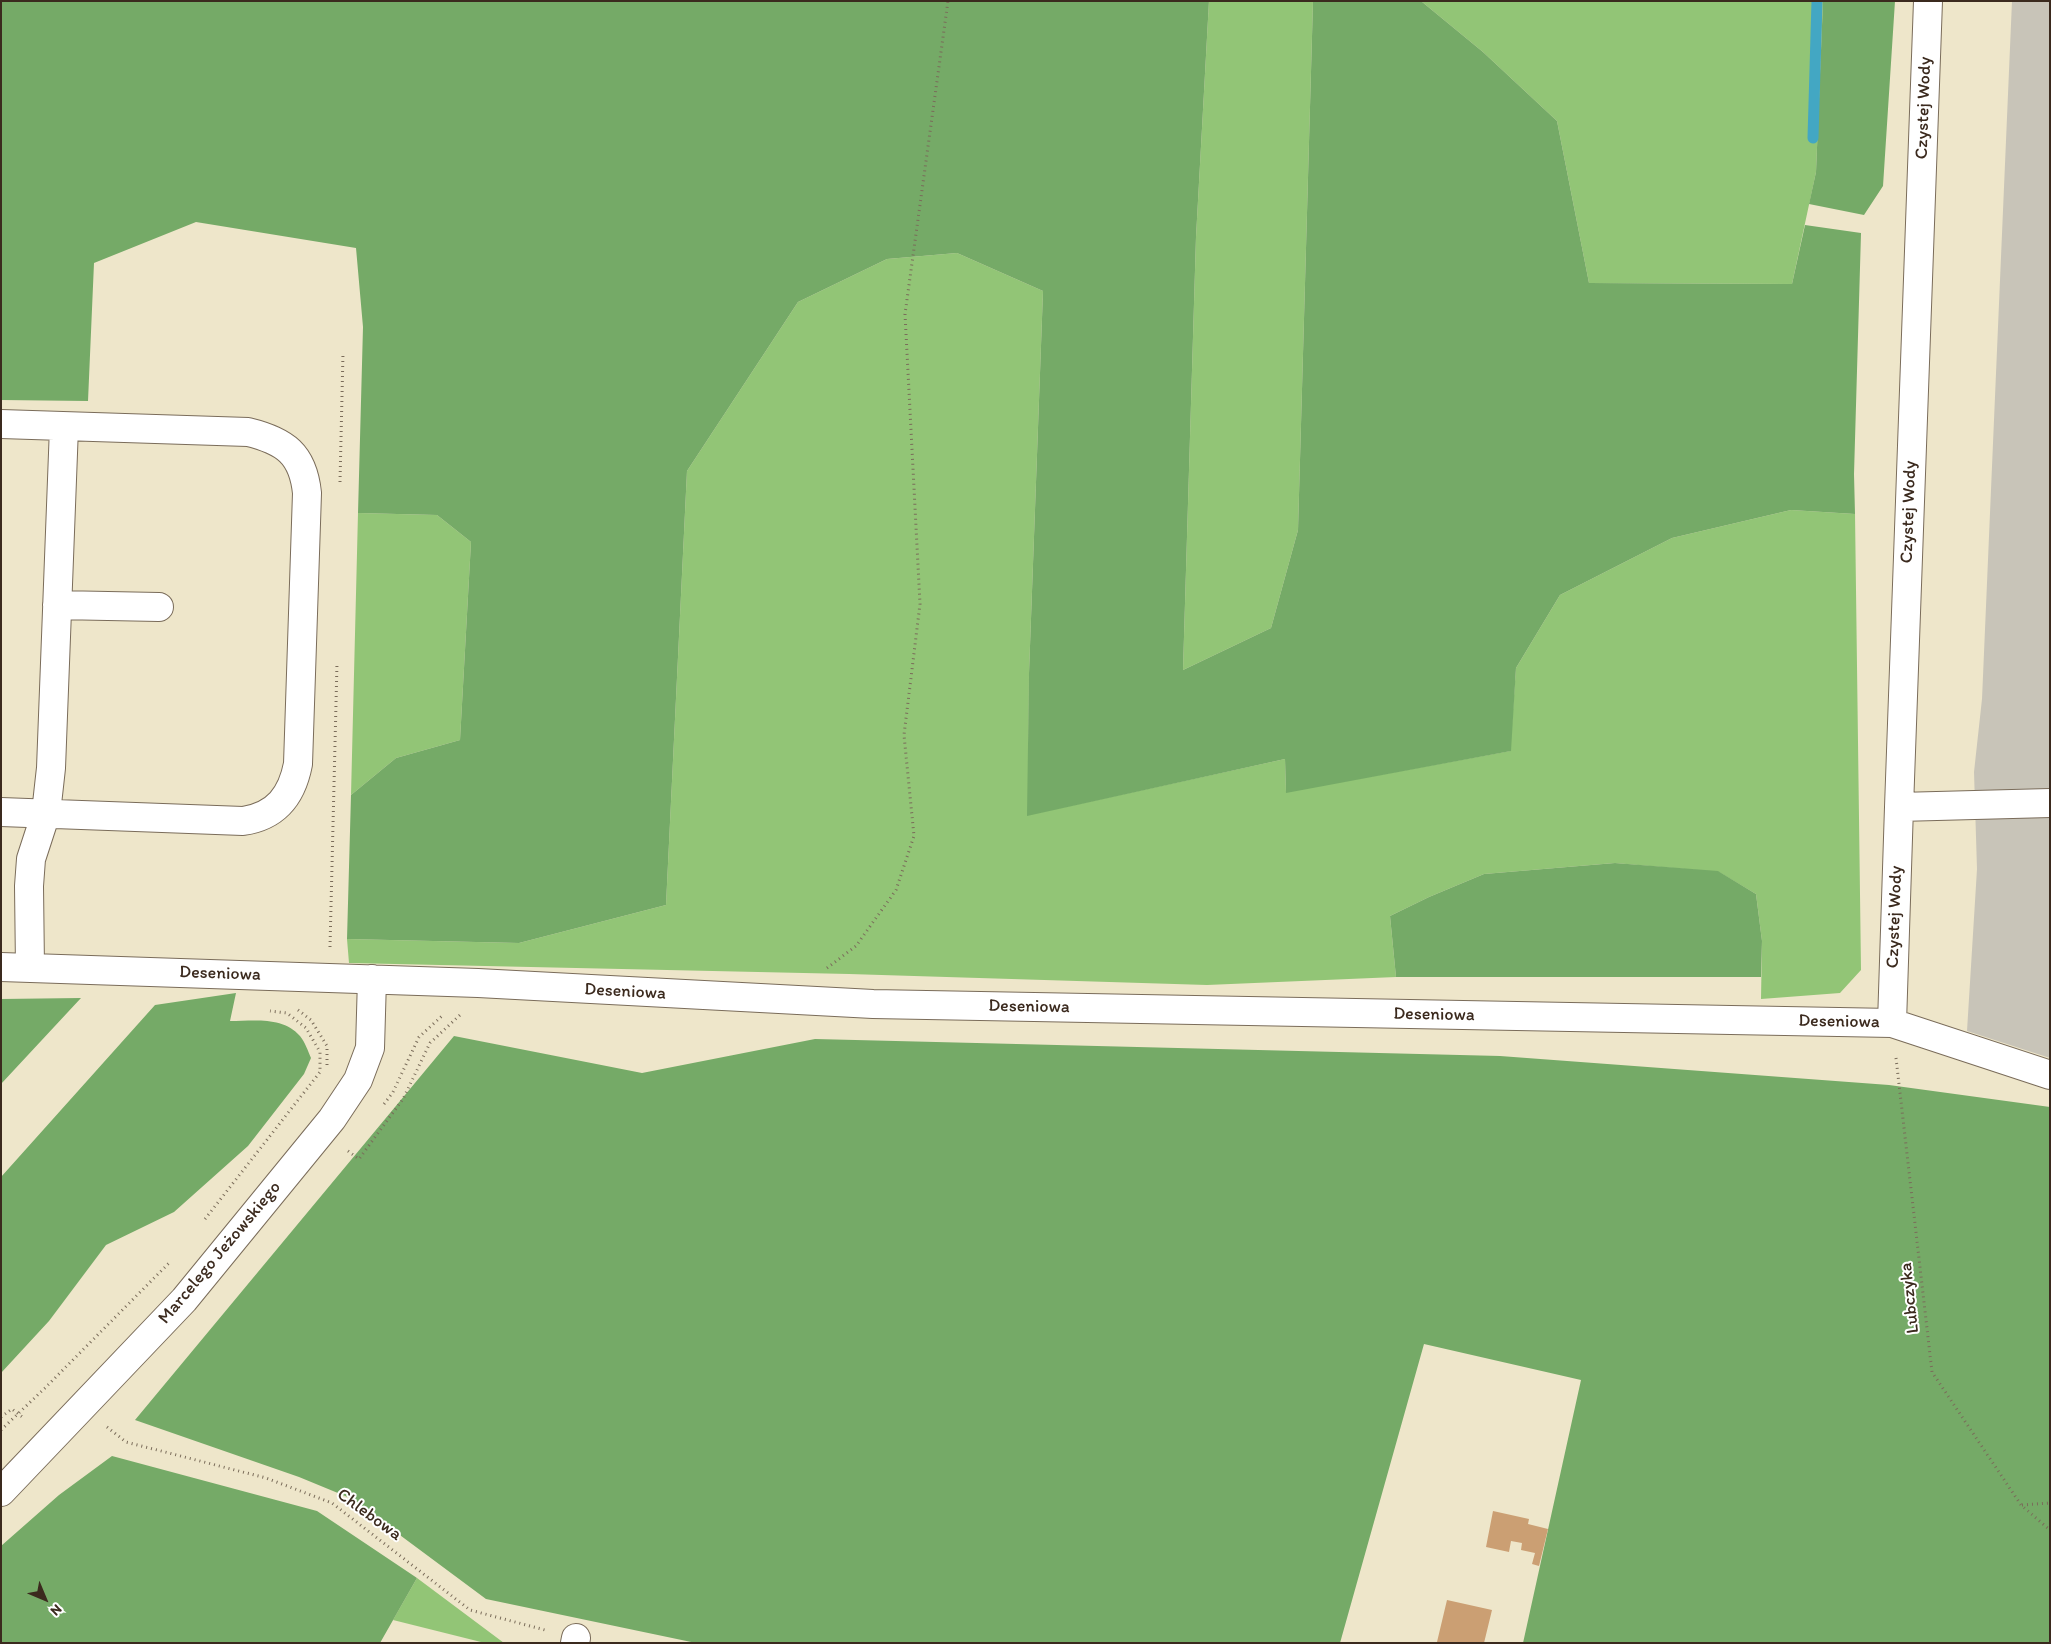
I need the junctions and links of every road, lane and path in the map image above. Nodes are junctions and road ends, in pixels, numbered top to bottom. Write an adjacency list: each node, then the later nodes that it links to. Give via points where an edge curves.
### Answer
1 (948, 1): 16 (path, via 904,314 920,604 904,735 914,836 896,890 856,946)
2 (1928, 1): 8 (street, Czystej Wody)
3 (1, 424): 4 (street)
4 (64, 427): 5 (street); 10 (street, via 248,432 269,437 298,459 305,476 306,493 298,764 295,781 286,797 257,819 225,821)
5 (57, 605): 6 (street); 10 (street, via 51,768)
6 (159, 607)
7 (2050, 803): 8 (street)
8 (1898, 807): 18 (street, Czystej Wody)
9 (1, 812): 10 (street)
10 (46, 813): 12 (street, via 31,859)
11 (1, 967): 12 (street, Deseniowa)
12 (30, 968): 13 (street, Deseniowa)
13 (254, 975): 14 (street, Deseniowa); 21 (path, via 251,1009 287,1013 306,1028 320,1052 320,1072)
14 (372, 979): 15 (street, Deseniowa); 22 (street, Marcelego Jeżowskiego, via 370,1048 358,1080)
15 (495, 985): 16 (street, Deseniowa); 22 (path, via 430,1043 403,1099 359,1159)
16 (788, 1000): 18 (street, Deseniowa)
17 (297, 1009): 19 (path, via 311,1020 327,1046)
18 (1892, 1023): 20 (street, Deseniowa); 34 (path, Lubczyka, via 1932,1372)
19 (327, 1074)
20 (2050, 1075)
21 (292, 1108): 22 (path); 23 (path)
22 (321, 1132): 25 (street, Marcelego Jeżowskiego, via 184,1300)
23 (201, 1224)
24 (176, 1255): 27 (path)
25 (82, 1408): 32 (street, Marcelego Jeżowskiego); 36 (path, Chlebowa, via 126,1442 266,1478 332,1502 470,1610)
26 (32, 1413): 29 (path)
27 (18, 1414): 28 (path, via 12,1409); 29 (path); 31 (path)
28 (1, 1417)
29 (25, 1419): 30 (path)
30 (19, 1425)
31 (1, 1430)
32 (1, 1492)
33 (2050, 1503): 34 (path)
34 (2021, 1505): 35 (path, Lubczyka)
35 (2050, 1530)
36 (576, 1640)

